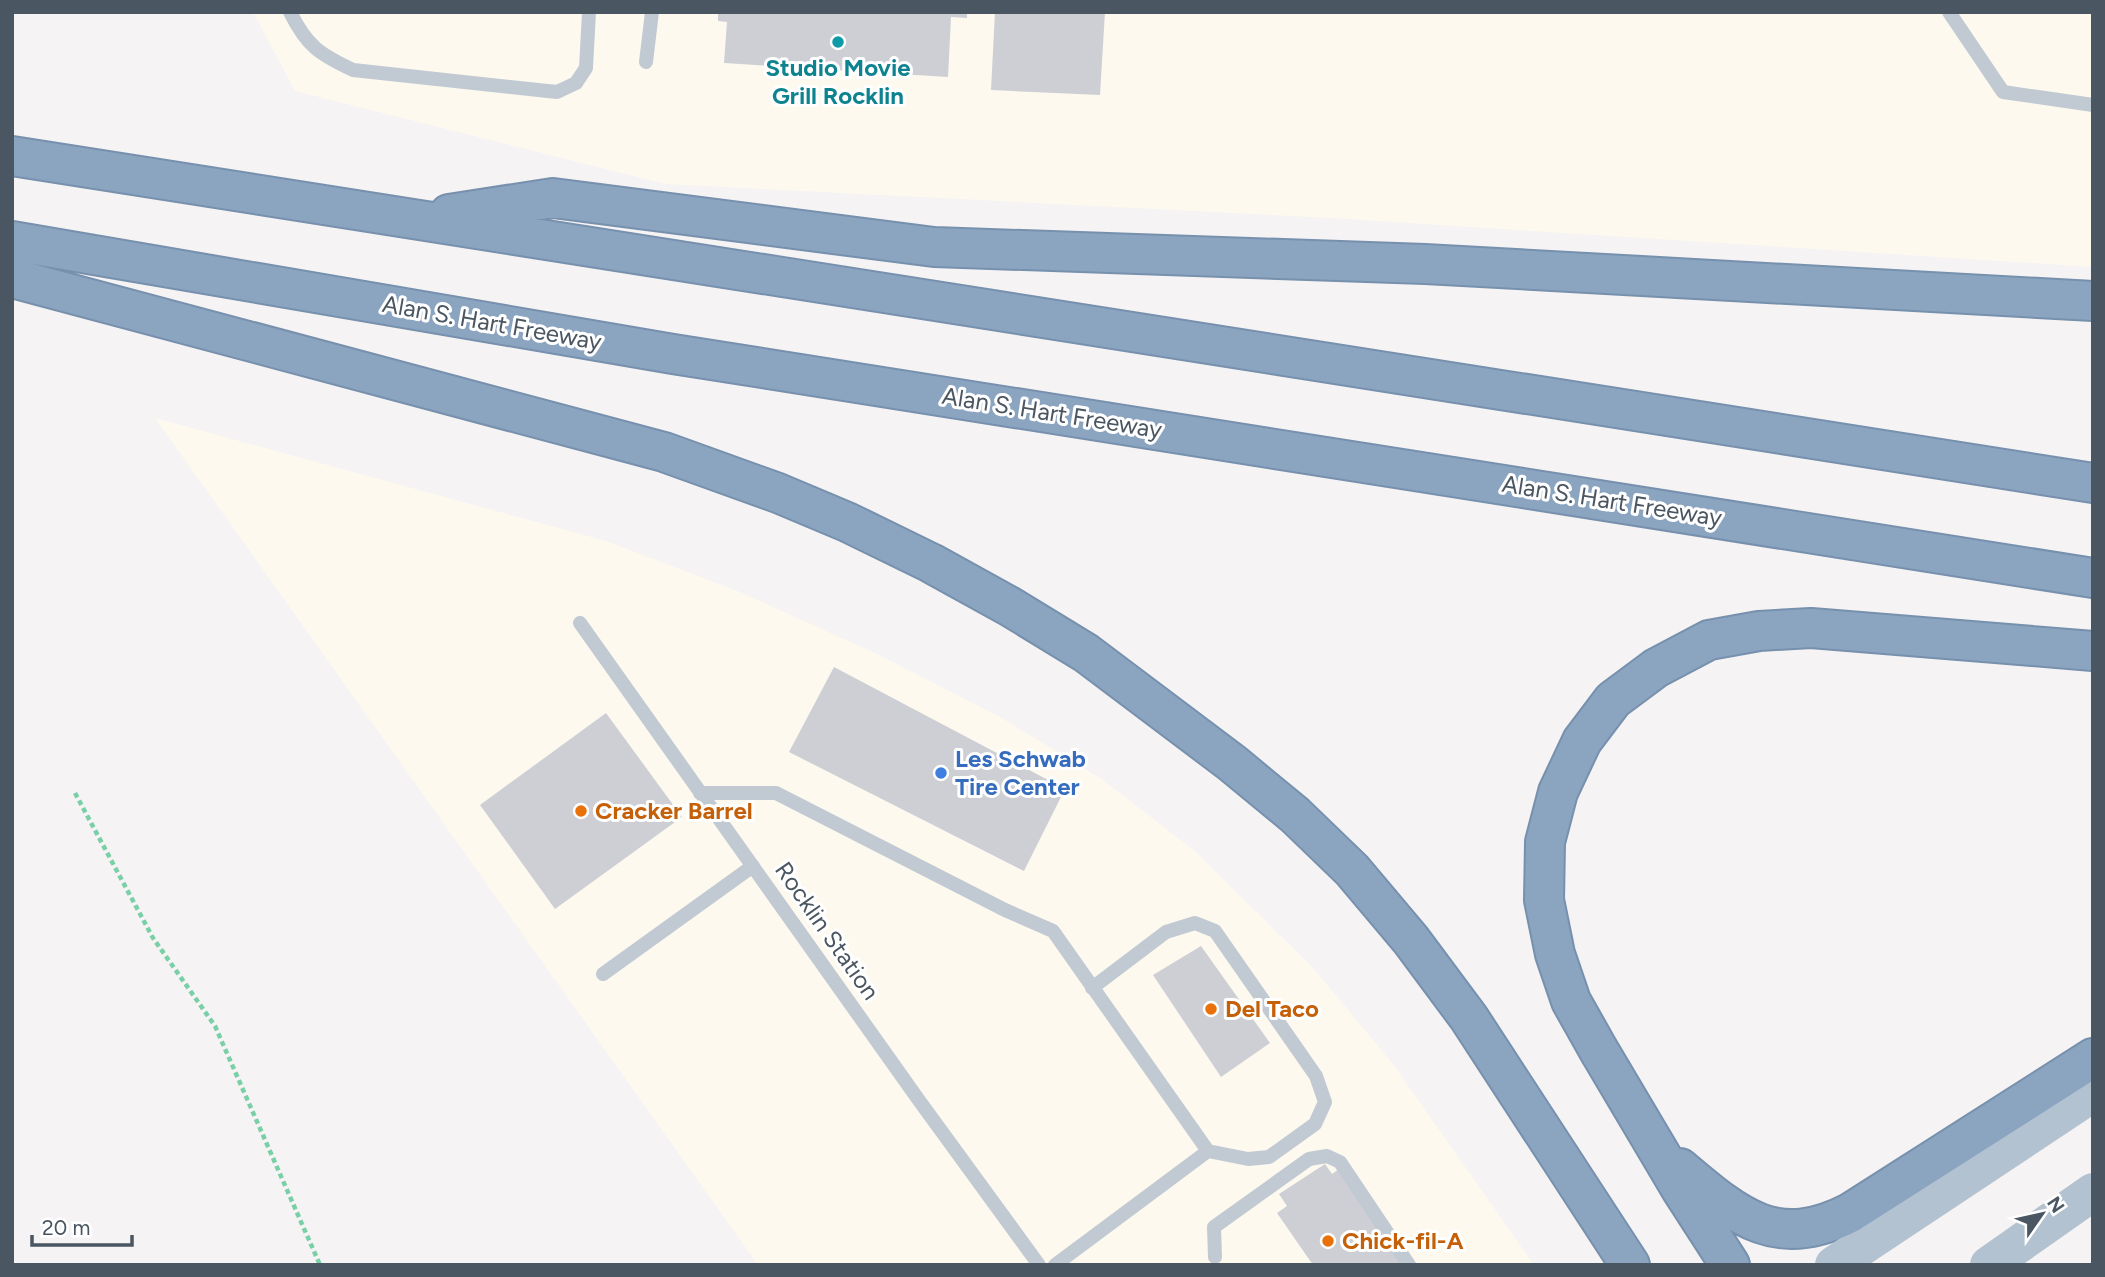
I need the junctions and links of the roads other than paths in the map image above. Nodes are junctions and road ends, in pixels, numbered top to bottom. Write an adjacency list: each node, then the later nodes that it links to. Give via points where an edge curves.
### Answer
1 (290, 12): 2 (lane, via 302,37 324,56 353,69 557,92 576,83 586,68)
2 (589, 12)
3 (652, 12): 5 (lane)
4 (1949, 12): 6 (lane, via 2003,92)
5 (646, 62)
6 (2093, 104)
7 (12, 156): 8 (highway)
8 (413, 220): 11 (highway, via 553,198 934,247 1425,264); 12 (highway)
9 (12, 241): 13 (highway, Alan S. Hart Freeway, via 673,354)
10 (12, 278): 29 (highway, via 664,452 846,522 1009,606 1086,653 1222,755 1352,870 1469,1017)
11 (2093, 301)
12 (2093, 483)
13 (2093, 578)
14 (580, 623): 16 (lane, Rocklin Station)
15 (2093, 651): 22 (highway, via 1811,628 1759,631 1709,640 1656,668 1613,700 1582,741 1558,792 1545,842 1544,901 1571,1001)
16 (700, 793): 17 (lane, Rocklin Station); 19 (lane, via 776,793 1052,931)
17 (753, 866): 18 (lane); 26 (lane, Rocklin Station)
18 (603, 974)
19 (1092, 988): 23 (lane); 23 (lane, via 1166,932 1195,923 1215,931 1316,1076 1325,1102 1315,1125 1269,1157 1248,1159)
20 (2093, 1058): 22 (highway, via 1827,1225 1800,1230 1768,1228 1705,1188)
21 (2093, 1093): 31 (main road)
22 (1657, 1149): 30 (highway)
23 (1208, 1151): 27 (lane)
24 (2093, 1192): 32 (main road)
25 (1215, 1257): 28 (lane, via 1214,1227 1310,1158 1326,1156 1340,1162)
26 (1034, 1263)
27 (1055, 1265)
28 (1409, 1265)
29 (1630, 1265)
30 (1730, 1265)
31 (1834, 1265)
32 (1989, 1265)

